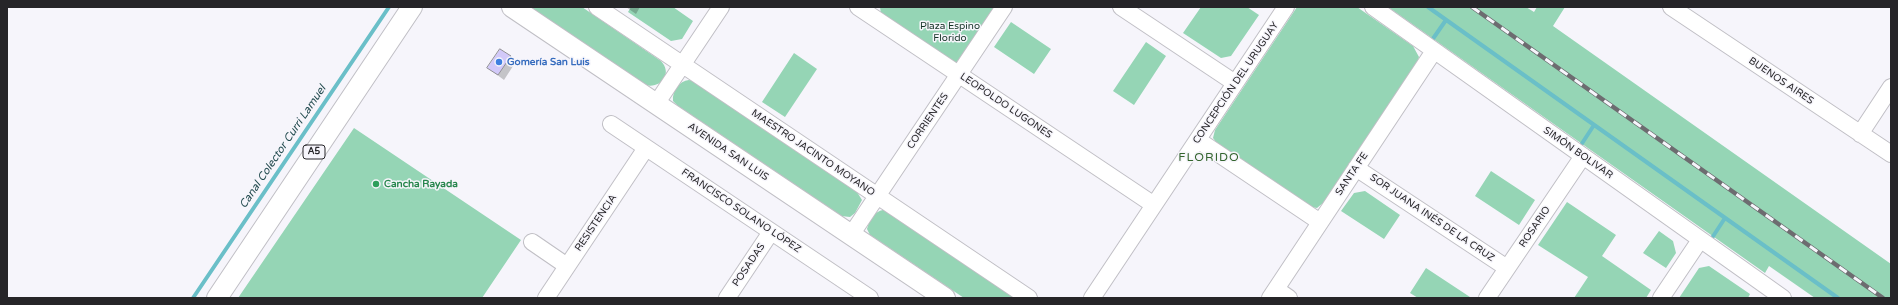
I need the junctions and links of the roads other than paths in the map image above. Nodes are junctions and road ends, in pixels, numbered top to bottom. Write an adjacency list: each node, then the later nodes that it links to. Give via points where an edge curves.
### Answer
1 (412, 7): 34 (main road, A5)
2 (512, 7): 16 (main road, AVENIDA SAN LUIS)
3 (597, 7): 12 (street, MAESTRO JACINTO MOYANO)
4 (721, 7): 12 (street)
5 (1004, 7): 13 (street, CORRIENTES)
6 (1121, 7): 14 (street)
7 (1286, 7): 14 (street, CONCEPCIÓN DEL URUGUAY)
8 (1373, 7): 11 (street, SIMÓN BOLIVAR)
9 (1671, 7): 18 (street, BUENOS AIRES)
10 (865, 9): 13 (street, LEOPOLDO LUGONES)
11 (1434, 51): 22 (street, SIMÓN BOLIVAR); 23 (street, SANTA FE)
12 (682, 64): 16 (street); 24 (street, MAESTRO JACINTO MOYANO)
13 (959, 74): 24 (street, CORRIENTES); 25 (street, LEOPOLDO LUGONES)
14 (1236, 83): 19 (street, CONCEPCIÓN DEL URUGUAY)
15 (1891, 87): 18 (street)
16 (656, 104): 28 (main road, AVENIDA SAN LUIS)
17 (611, 124): 20 (street, FRANCISCO SOLANO LÓPEZ)
18 (1860, 134): 21 (street, BUENOS AIRES)
19 (1198, 140): 25 (street, CONCEPCIÓN DEL URUGUAY); 26 (street)
20 (646, 148): 27 (street, FRANCISCO SOLANO LÓPEZ); 31 (street, RESISTENCIA)
21 (1891, 154)
22 (1583, 156): 29 (street, SIMÓN BOLIVAR); 32 (street, ROSARIO)
23 (1356, 168): 26 (street, SANTA FE); 32 (street, SOR JUANA INÉS DE LA CRUZ)
24 (877, 196): 28 (street, CORRIENTES); 39 (street, MAESTRO JACINTO MOYANO)
25 (1154, 205): 40 (street, CONCEPCIÓN DEL URUGUAY)
26 (1320, 222): 33 (street, SANTA FE)
27 (771, 232): 36 (street, POSADAS); 37 (street, FRANCISCO SOLANO LÓPEZ)
28 (851, 235): 38 (main road, AVENIDA SAN LUIS)
29 (1700, 240): 42 (street); 43 (street, SIMÓN BOLIVAR)
30 (532, 242): 31 (street)
31 (567, 266): 35 (street, RESISTENCIA)
32 (1507, 268): 41 (street, ROSARIO)
33 (1278, 295)
34 (216, 298)
35 (546, 298)
36 (727, 298)
37 (870, 298)
38 (945, 298)
39 (1029, 298)
40 (1092, 298)
41 (1488, 298)
42 (1661, 298)
43 (1783, 298)

